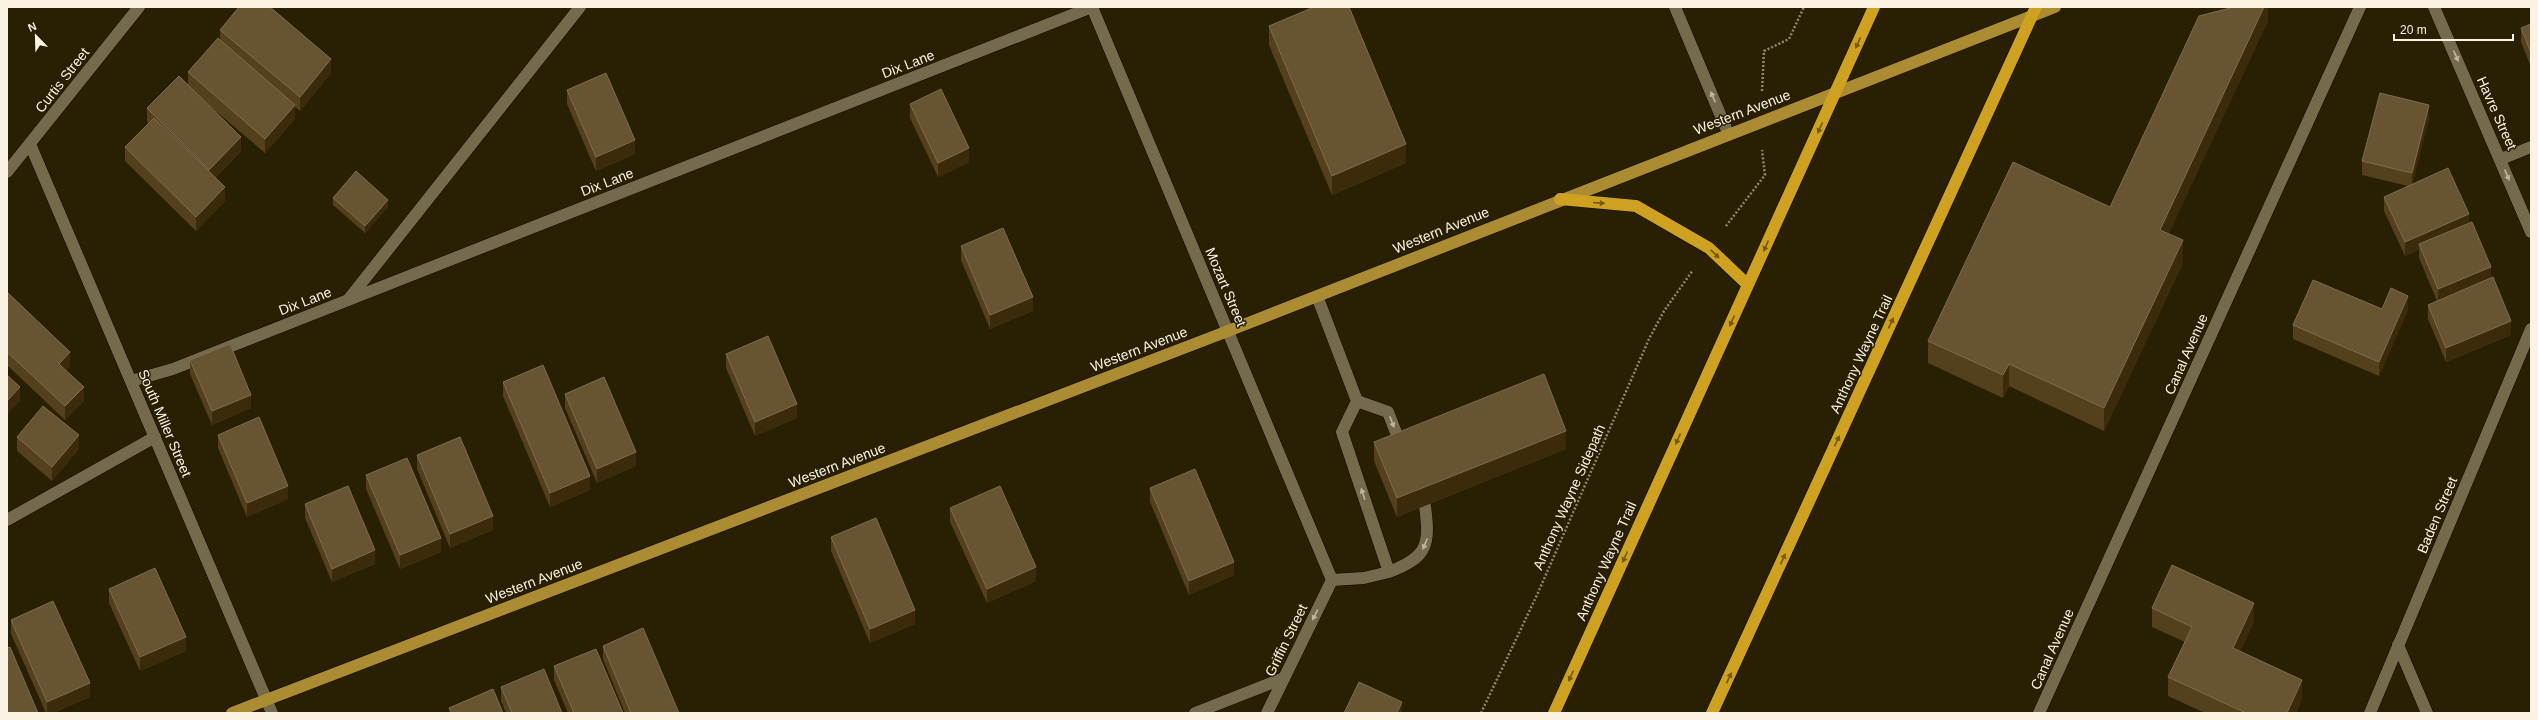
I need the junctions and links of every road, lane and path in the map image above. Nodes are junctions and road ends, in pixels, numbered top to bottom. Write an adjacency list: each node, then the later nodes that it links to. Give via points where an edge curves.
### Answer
1 (139, 7): 14 (street, Curtis Street)
2 (580, 7): 23 (street)
3 (1092, 7): 23 (street, Dix Lane); 25 (street, Mozart Street)
4 (1675, 7): 13 (street, one-way to 4)
5 (1804, 7): 12 (path, Anthony Wayne Sidepath, via 1788,39 1764,51)
6 (1874, 7): 11 (highway, Anthony Wayne Trail, one-way to 11)
7 (2054, 7): 10 (main road, Western Avenue)
8 (2360, 7): 44 (street, Canal Avenue)
9 (2434, 7): 16 (street, Havre Street, one-way to 16)
10 (2033, 12): 11 (main road, Western Avenue); 43 (highway, Anthony Wayne Trail, one-way to 10)
11 (1836, 92): 12 (main road, Western Avenue); 21 (highway, Anthony Wayne Trail, one-way to 21)
12 (1761, 121): 13 (main road, Western Avenue); 20 (path, Anthony Wayne Sidepath, via 1765,175)
13 (1728, 133): 18 (main road, Western Avenue)
14 (30, 144): 17 (street, Curtis Street); 26 (street, South Miller Street)
15 (2531, 147): 16 (street)
16 (2501, 159): 19 (street, Havre Street, one-way to 19)
17 (7, 172)
18 (1560, 199): 20 (highway, one-way to 20, via 1636,206); 22 (main road, Western Avenue)
19 (2531, 232)
20 (1709, 248): 21 (highway, one-way to 21); 41 (path, Anthony Wayne Sidepath, via 1678,290 1649,339 1537,595)
21 (1748, 285): 42 (highway, Anthony Wayne Trail, one-way to 42)
22 (1317, 296): 25 (main road, Western Avenue); 27 (street)
23 (348, 300): 26 (street, Dix Lane, via 173,369)
24 (2531, 329): 34 (street, Baden Street)
25 (1228, 331): 33 (street, Mozart Street); 36 (main road, Western Avenue)
26 (131, 381): 28 (street, South Miller Street)
27 (1357, 401): 29 (street, one-way to 29, via 1388,412); 32 (street, one-way to 27, via 1342,432)
28 (155, 436): 31 (street); 36 (street, South Miller Street)
29 (1402, 450)
30 (1426, 506): 32 (street, one-way to 32, via 1428,534 1420,554 1410,564)
31 (7, 520)
32 (1389, 572): 33 (street, via 1364,578)
33 (1332, 580): 35 (street, Griffin Street, one-way to 35)
34 (2398, 646): 45 (street, Baden Street); 46 (street)
35 (1284, 678): 39 (street); 40 (street, Griffin Street)
36 (266, 700): 37 (main road, Western Avenue); 38 (street, South Miller Street)
37 (232, 713)
38 (272, 713)
39 (1195, 713)
40 (1267, 713)
41 (1481, 713)
42 (1554, 713)
43 (1712, 713)
44 (2039, 713)
45 (2370, 713)
46 (2427, 713)

